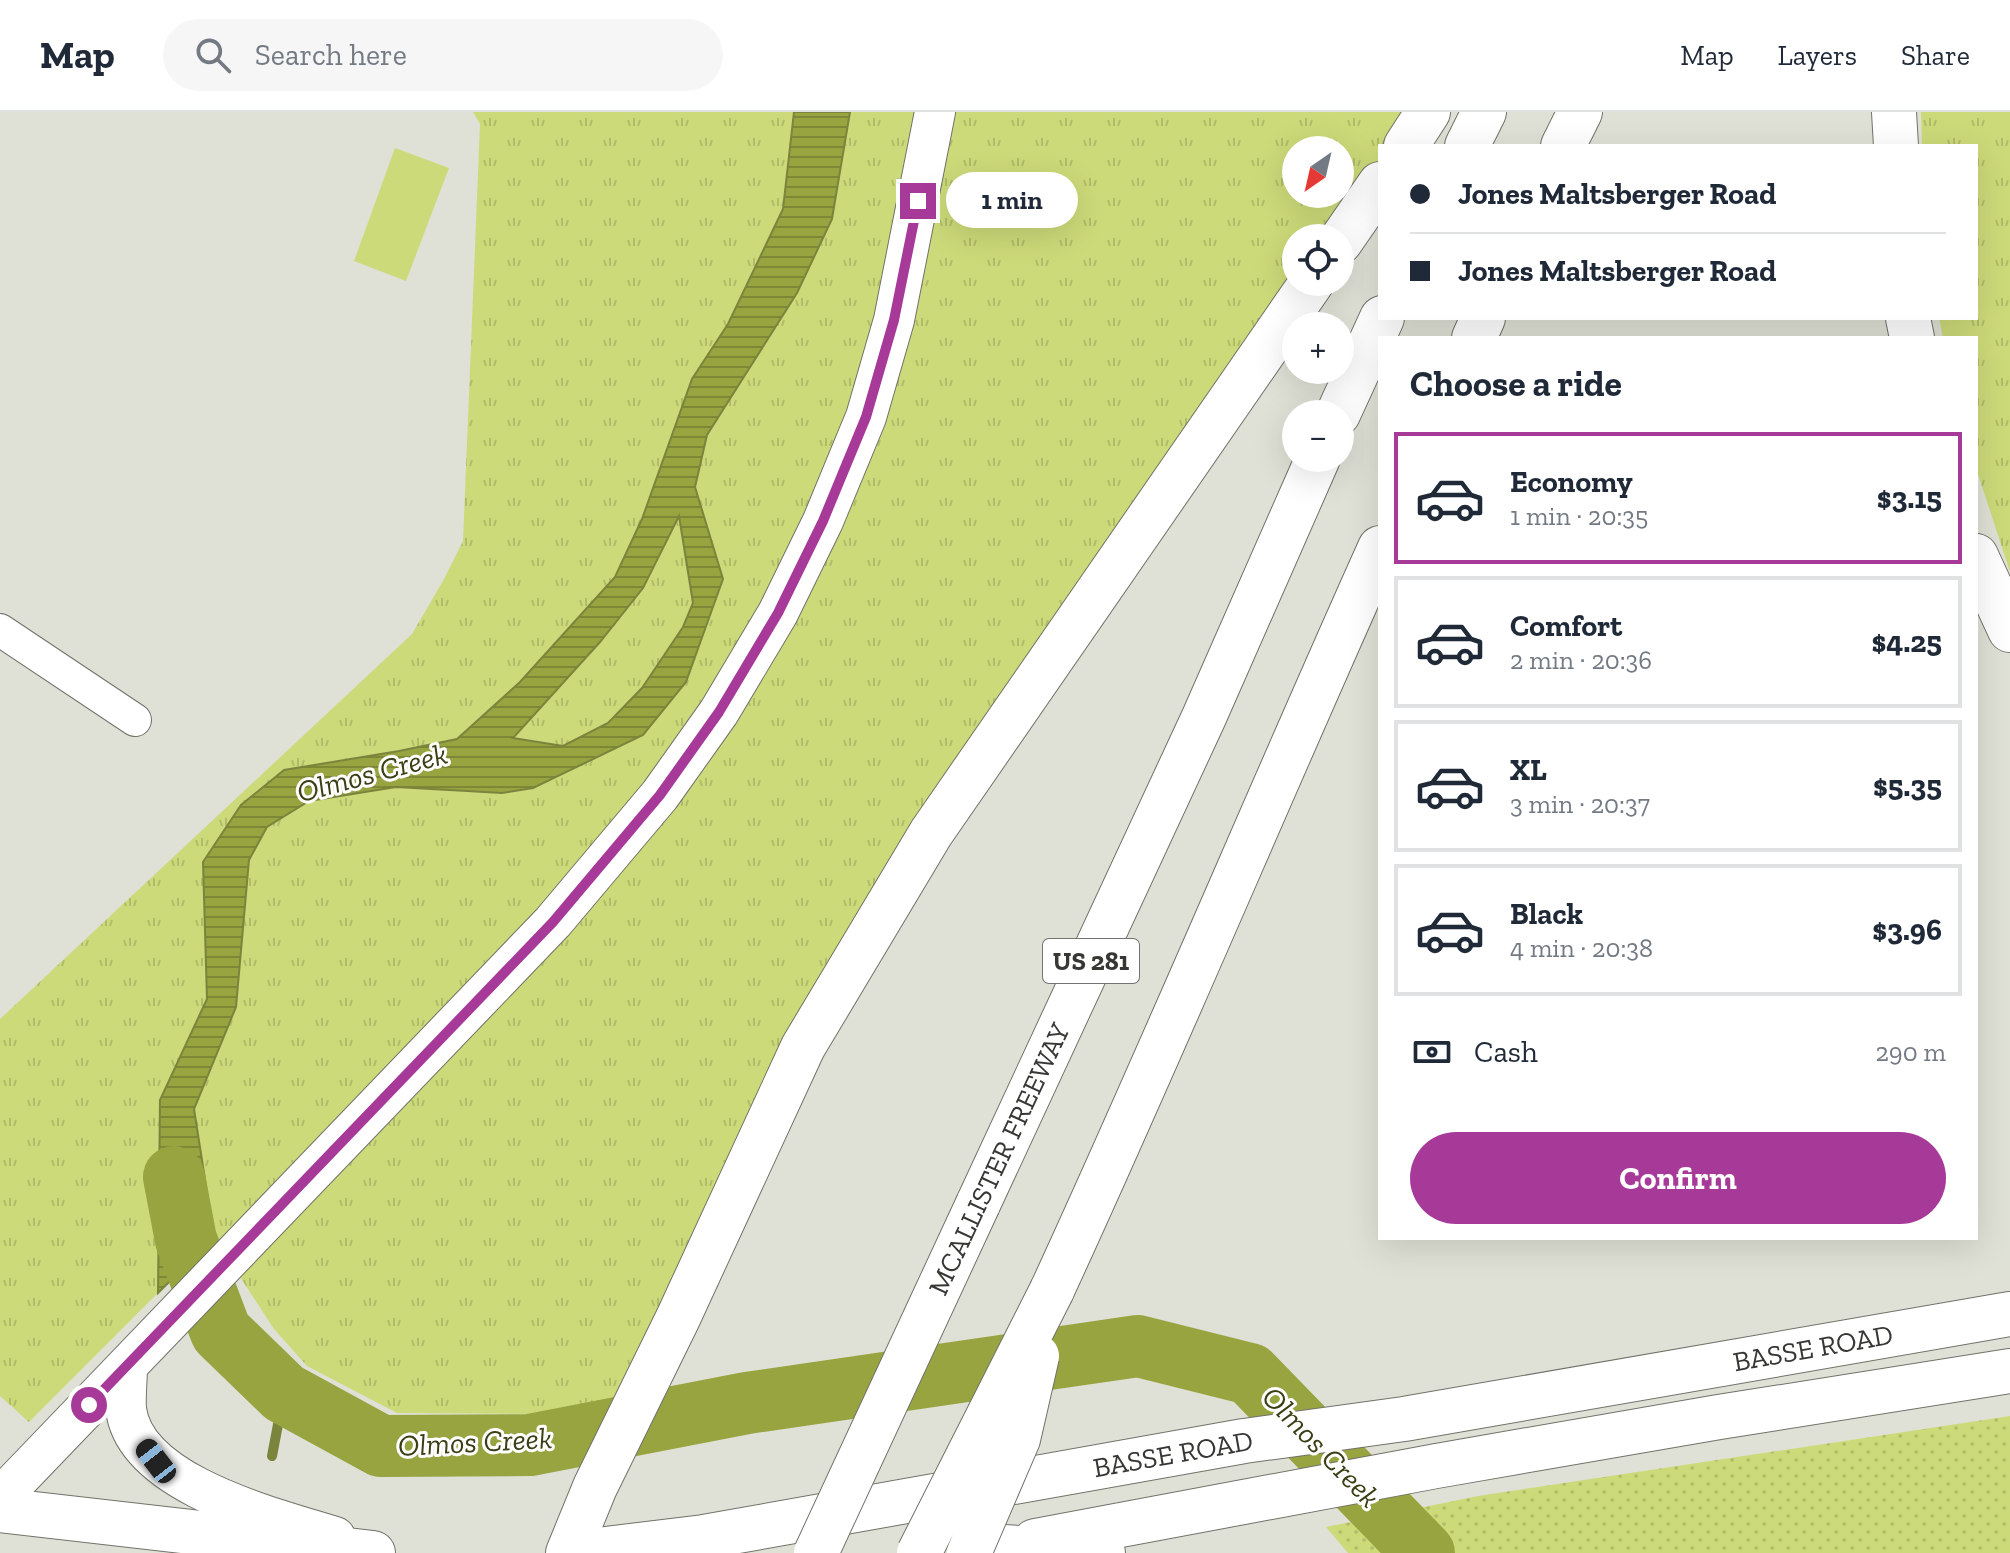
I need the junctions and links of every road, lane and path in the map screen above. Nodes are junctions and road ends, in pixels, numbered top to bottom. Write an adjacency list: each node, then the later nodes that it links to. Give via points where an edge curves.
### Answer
1 (935, 112): 23 (street, via 894,320 866,417 778,613 719,712 660,795 553,922)
2 (1428, 112): 6 (main road)
3 (1484, 112): 7 (main road)
4 (1580, 112): 8 (main road)
5 (1894, 112): 9 (main road)
6 (1407, 144)
7 (1468, 144)
8 (1564, 144)
9 (1896, 144)
10 (1378, 187): 11 (main road)
11 (1352, 224)
12 (1302, 296): 31 (main road, via 931,833 803,1047 595,1487)
13 (1381, 320): 14 (main road)
14 (1344, 400)
15 (1312, 472): 33 (main road, MCALLISTER FREEWAY / US 281, bridge, via 1204,717)
16 (1378, 552): 21 (main road)
17 (1978, 560): 19 (main road)
18 (0, 630): 20 (street)
19 (2010, 630)
20 (135, 720)
21 (1052, 1290): 28 (main road, bridge, via 1018,1439); 34 (main road, bridge)
22 (2010, 1314): 27 (main road, BASSE ROAD)
23 (131, 1361): 25 (street); 30 (street, via 126,1411 134,1434 166,1469 241,1507)
24 (2010, 1371): 28 (main road, BASSE ROAD, via 1703,1419)
25 (0, 1498)
26 (0, 1510): 29 (main road)
27 (757, 1528): 31 (main road, BASSE ROAD); 32 (main road)
28 (981, 1551): 35 (main road)
29 (373, 1553)
30 (385, 1553)
31 (571, 1553)
32 (683, 1553)
33 (816, 1553)
34 (919, 1553)
35 (1103, 1553)

